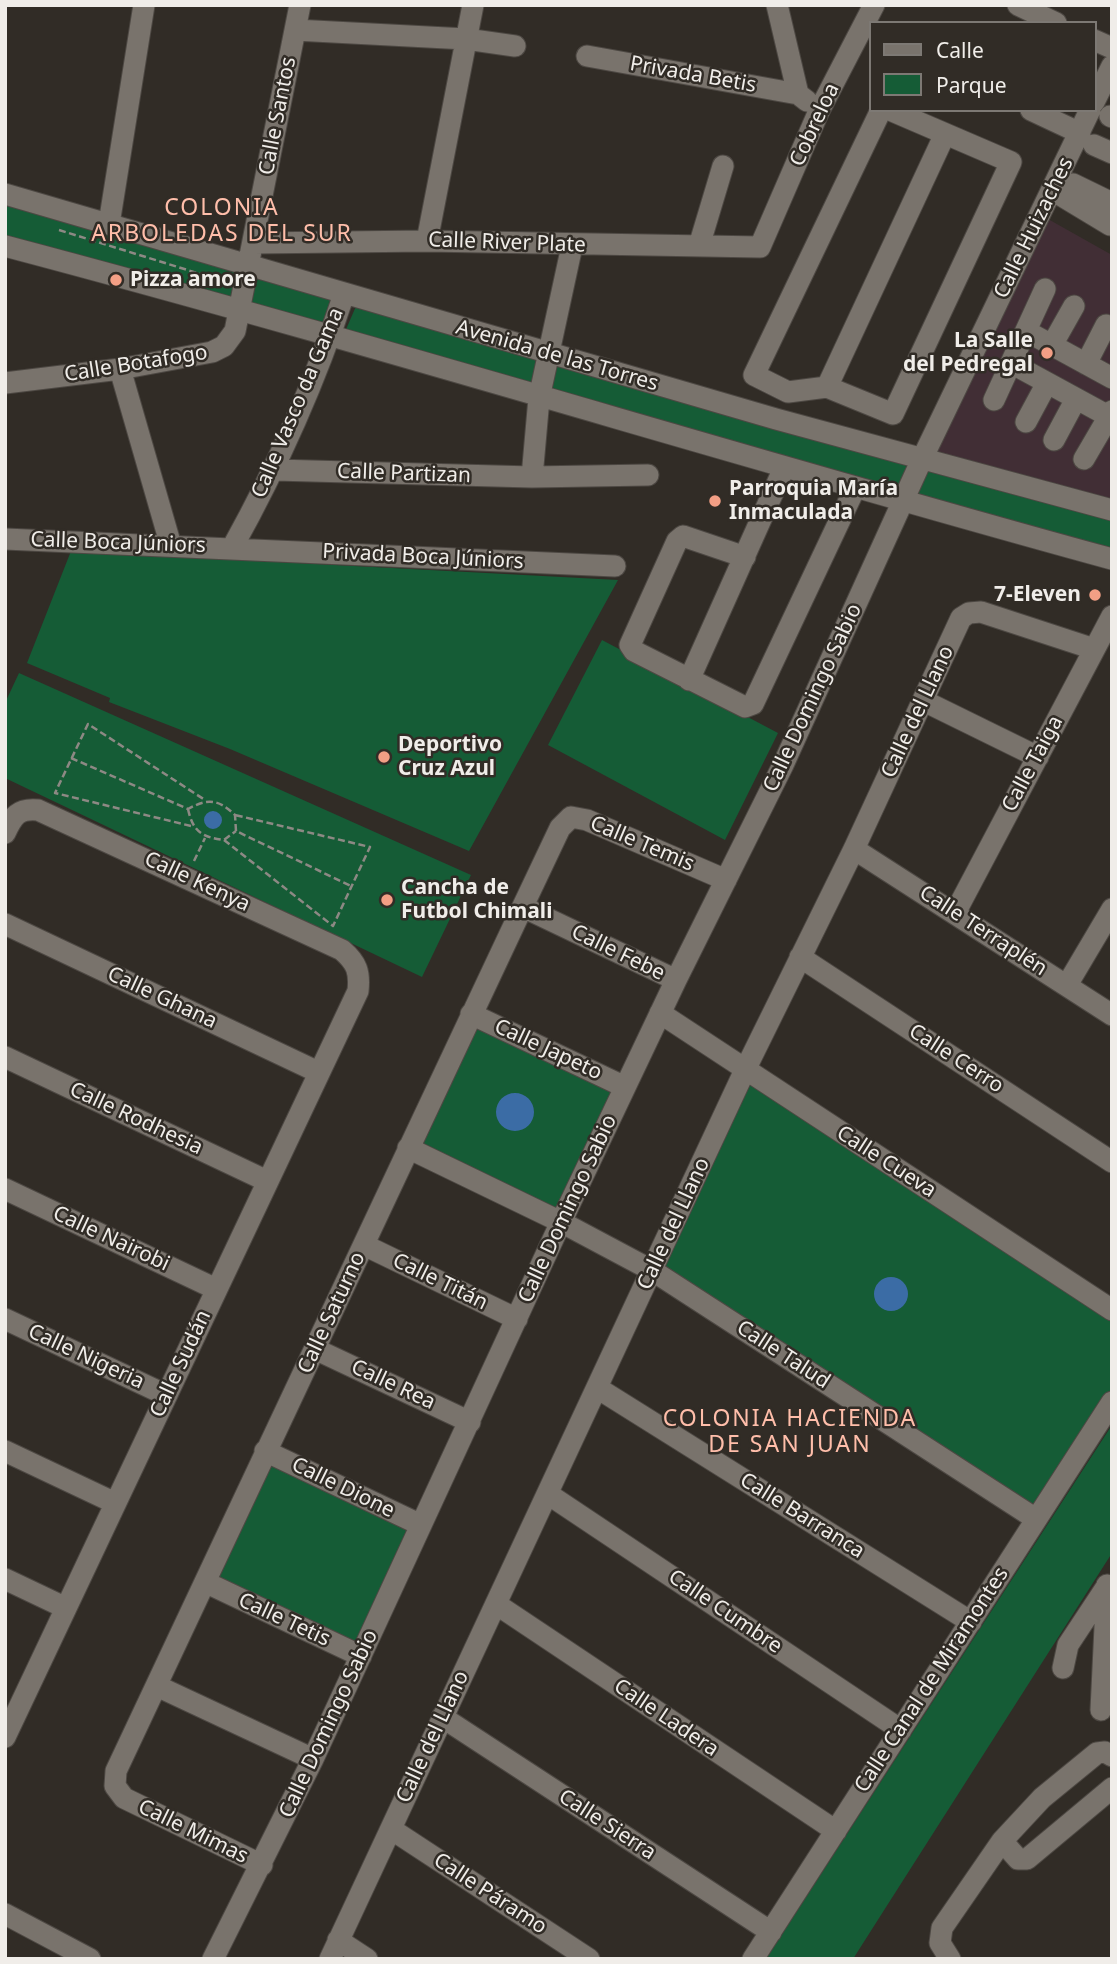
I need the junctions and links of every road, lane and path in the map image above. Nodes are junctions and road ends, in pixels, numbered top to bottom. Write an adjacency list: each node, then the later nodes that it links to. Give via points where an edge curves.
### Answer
1 (144, 5): 29 (street)
2 (300, 5): 7 (street, Calle Santos)
3 (473, 5): 9 (street)
4 (777, 5): 15 (street)
5 (1018, 5): 6 (street)
6 (1052, 21)
7 (295, 30): 9 (street); 32 (street, Calle Santos)
8 (866, 32): 16 (street, Cobreloa)
9 (466, 39): 11 (street); 31 (street)
10 (1096, 41): 12 (street)
11 (515, 46)
12 (1112, 48)
13 (587, 56): 15 (street, Privada Betis)
14 (1112, 66): 17 (street, Calle Huizaches)
15 (798, 94): 16 (street)
16 (819, 111): 36 (street, Cobreloa)
17 (1102, 111): 22 (street, Calle Huizaches)
18 (880, 112): 55 (street, via 754,375)
19 (895, 112): 21 (street)
20 (1035, 112): 22 (street)
21 (945, 134): 54 (street); 54 (street, via 1011,162 893,414)
22 (1095, 144): 25 (street, Calle Huizaches)
23 (723, 166): 35 (street)
24 (1073, 184): 27 (street)
25 (1052, 190): 28 (street, via 1110,225); 63 (street, Calle Huizaches)
26 (5, 194): 29 (street, Avenida de las Torres)
27 (1112, 204)
28 (1112, 222)
29 (109, 225): 37 (street, Avenida de las Torres)
30 (58, 230): 38 (path)
31 (427, 241): 32 (street, Calle River Plate); 34 (street, Calle River Plate)
32 (254, 243): 37 (street, Calle Santos)
33 (5, 246): 42 (street, Avenida de las Torres)
34 (572, 246): 35 (street, Calle River Plate); 47 (street)
35 (699, 246): 36 (street, Calle River Plate)
36 (760, 247)
37 (248, 264): 38 (street, Calle Santos); 40 (street, Avenida de las Torres)
38 (244, 287): 42 (street, Calle Santos)
39 (1045, 289): 44 (street)
40 (344, 294): 45 (street, Calle Vasco da Gama); 47 (street, Avenida de las Torres)
41 (1073, 306): 46 (street)
42 (239, 309): 45 (street, Avenida de las Torres); 50 (street, Calle Botafogo, via 235,331 218,349)
43 (1106, 326): 49 (street)
44 (1026, 331): 46 (street); 48 (street)
45 (330, 335): 56 (street, Avenida de las Torres); 66 (street, Calle Vasco da Gama)
46 (1052, 345): 49 (street)
47 (547, 352): 56 (street); 60 (street, Avenida de las Torres)
48 (1011, 363): 53 (street); 58 (street)
49 (1086, 364): 51 (street)
50 (121, 369): 52 (street, Calle Botafogo); 73 (street)
51 (1112, 378)
52 (5, 383)
53 (1047, 383): 57 (street); 61 (street)
54 (827, 387): 55 (street)
55 (788, 392): 60 (street)
56 (539, 398): 65 (street, Avenida de las Torres); 68 (street)
57 (1076, 399): 59 (street); 62 (street)
58 (994, 400)
59 (1111, 415): 64 (street)
60 (776, 419): 63 (street, Avenida de las Torres)
61 (1026, 422)
62 (1054, 440)
63 (922, 459): 70 (street, Calle Domingo Sabio); 71 (street, Avenida de las Torres)
64 (1084, 459)
65 (784, 468): 69 (street, Avenida de las Torres); 75 (street)
66 (275, 470): 68 (street, Calle Partizan); 74 (street, Calle Vasco da Gama)
67 (648, 475): 68 (street, Calle Partizan)
68 (532, 477)
69 (855, 488): 70 (street, Avenida de las Torres); 80 (street, via 753,704 736,704)
70 (903, 502): 76 (street, Avenida de las Torres); 95 (street, Calle Domingo Sabio)
71 (1112, 510)
72 (5, 539): 73 (street, Calle Boca Júniors)
73 (171, 546): 74 (street, Calle Boca Júniors)
74 (232, 548): 77 (street, Privada Boca Júniors)
75 (745, 557): 80 (street); 80 (street, via 682,536 631,639 634,651)
76 (1112, 559)
77 (615, 566)
78 (1112, 616): 79 (street, Calle Taiga)
79 (1094, 649): 81 (street, Calle del Llano, via 981,612 968,613 961,618); 82 (street, Calle Taiga)
80 (689, 680)
81 (924, 701): 82 (street); 93 (street, Calle del Llano)
82 (1038, 757): 99 (street, Calle Taiga)
83 (71, 758): 84 (path, via 88,724); 85 (path); 87 (path, via 55,793)
84 (205, 800): 85 (path); 86 (path, via 222,803)
85 (188, 809): 87 (path)
86 (235, 815): 90 (path); 96 (path, via 370,847)
87 (191, 826): 91 (path)
88 (8, 827): 94 (street, Calle Kenya, via 16,813 38,810)
89 (560, 828): 95 (street, Calle Temis, via 571,817 587,820); 97 (street, Calle Saturno)
90 (236, 831): 92 (path); 96 (path)
91 (205, 837): 92 (path); 94 (path)
92 (224, 840): 96 (path, via 334,926)
93 (854, 849): 99 (street, Calle Terraplén); 101 (street, Calle del Llano)
94 (188, 877): 104 (street, Calle Kenya, via 342,950 358,968)
95 (726, 880): 102 (street, Calle Domingo Sabio)
96 (352, 886)
97 (523, 907): 102 (street, Calle Febe); 106 (street, Calle Saturno)
98 (1112, 909): 103 (street)
99 (955, 913): 103 (street, Calle Terraplén)
100 (5, 924): 110 (street, Calle Ghana)
101 (800, 957): 109 (street, Calle del Llano); 113 (street, Calle Cerro)
102 (676, 980): 105 (street, Calle Domingo Sabio)
103 (1067, 985): 107 (street, Calle Terraplén)
104 (358, 991): 110 (street, Calle Sudán)
105 (660, 1013): 109 (street, Calle Cueva); 111 (street, Calle Domingo Sabio)
106 (471, 1014): 111 (street, Calle Japeto); 112 (street, Calle Saturno)
107 (1112, 1015)
108 (5, 1057): 114 (street, Calle Rodhesia)
109 (745, 1070): 118 (street, Calle del Llano); 120 (street, Calle Cueva)
110 (318, 1072): 114 (street, Calle Sudán)
111 (625, 1087): 116 (street, Calle Domingo Sabio)
112 (408, 1148): 116 (street, Calle Talud); 117 (street, Calle Saturno)
113 (1112, 1162)
114 (267, 1181): 119 (street, Calle Sudán)
115 (5, 1189): 119 (street, Calle Nairobi)
116 (561, 1222): 118 (street, Calle Talud); 121 (street, Calle Domingo Sabio)
117 (363, 1245): 121 (street, Calle Titán); 123 (street, Calle Saturno)
118 (653, 1271): 124 (street, Calle del Llano); 132 (street, Calle Talud)
119 (216, 1289): 125 (street, Calle Sudán)
120 (1112, 1310)
121 (517, 1318): 127 (street, Calle Domingo Sabio)
122 (5, 1319): 125 (street, Calle Nigeria)
123 (315, 1349): 127 (street, Calle Rea); 129 (street, Calle Saturno)
124 (599, 1389): 130 (street, Calle del Llano); 139 (street, Calle Barranca)
125 (166, 1395): 131 (street, Calle Sudán)
126 (1112, 1402): 132 (street, Calle Canal de Miramontes)
127 (470, 1422): 133 (street, Calle Domingo Sabio)
128 (5, 1451): 131 (street)
129 (265, 1451): 133 (street, Calle Dione); 136 (street, Calle Saturno)
130 (548, 1494): 137 (street, Calle del Llano); 146 (street, Calle Cumbre)
131 (115, 1503): 138 (street, Calle Sudán)
132 (1036, 1519): 139 (street, Calle Canal de Miramontes)
133 (421, 1525): 140 (street, Calle Domingo Sabio)
134 (5, 1579): 138 (street)
135 (1109, 1582): 141 (street, via 1068,1645); 143 (street)
136 (206, 1583): 140 (street, Calle Tetis); 142 (street, Calle Saturno)
137 (496, 1604): 144 (street, Calle del Llano); 152 (street, Calle Ladera)
138 (66, 1608): 145 (street, Calle Sudán)
139 (971, 1622): 146 (street, Calle Canal de Miramontes)
140 (361, 1656): 148 (street, Calle Domingo Sabio)
141 (1063, 1668)
142 (156, 1686): 148 (street); 150 (street, Calle Saturno, via 116,1772 115,1786)
143 (1101, 1710)
144 (443, 1717): 151 (street, Calle del Llano); 156 (street, Calle Sierra)
145 (8, 1723)
146 (901, 1730): 152 (street, Calle Canal de Miramontes)
147 (1112, 1756): 153 (street, via 1097,1753 1042,1798)
148 (313, 1759): 154 (street, Calle Domingo Sabio)
149 (1112, 1788): 153 (street, via 1027,1859 1018,1859)
150 (124, 1798): 154 (street, Calle Mimas)
151 (391, 1829): 157 (street, Calle del Llano); 161 (street, Calle Páramo)
152 (836, 1831): 156 (street, Calle Canal de Miramontes)
153 (1002, 1841): 163 (street, via 942,1928 940,1943)
154 (262, 1865): 159 (street, Calle Domingo Sabio)
155 (5, 1914): 158 (street)
156 (771, 1932): 162 (street, Calle Canal de Miramontes)
157 (334, 1950): 160 (street)
158 (90, 1959)
159 (213, 1959)
160 (367, 1959)
161 (589, 1959)
162 (753, 1959)
163 (950, 1959)

